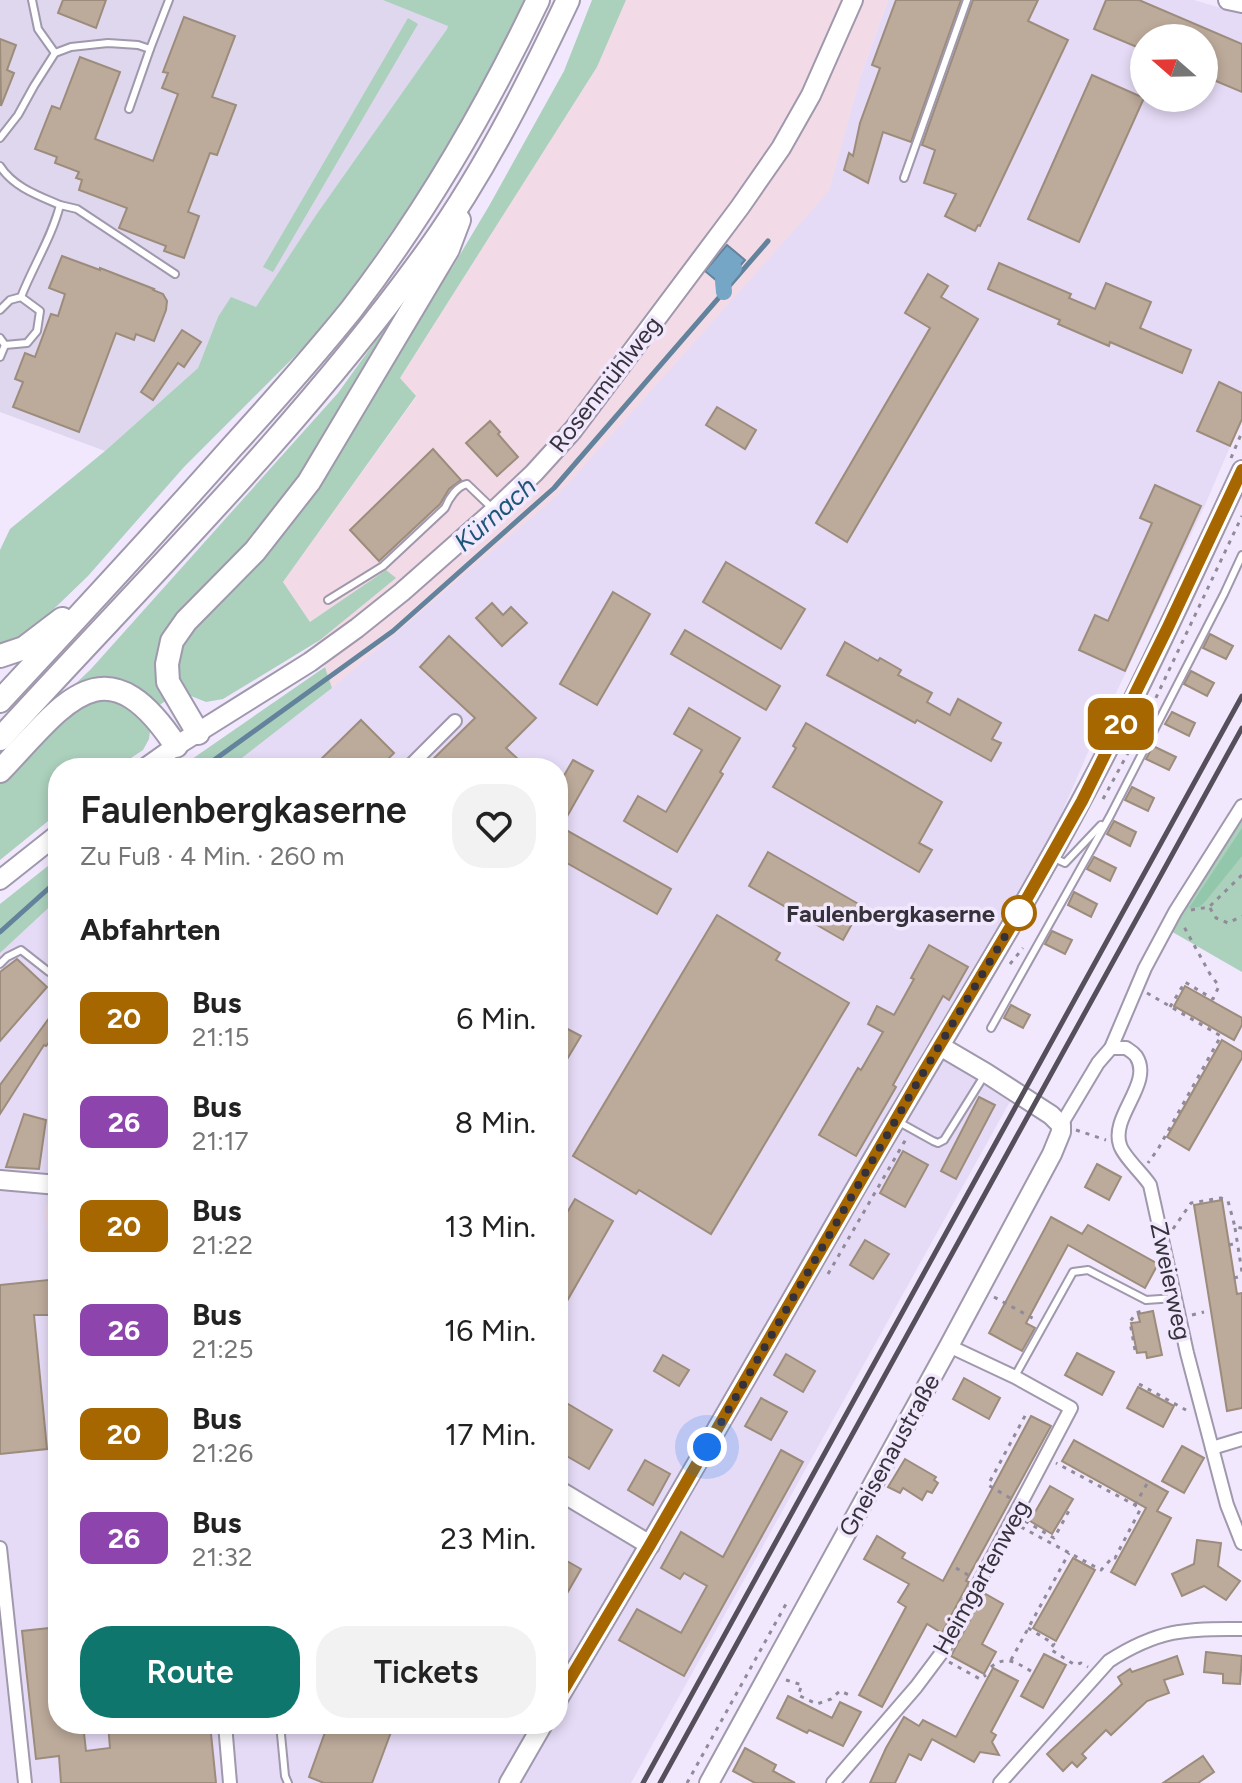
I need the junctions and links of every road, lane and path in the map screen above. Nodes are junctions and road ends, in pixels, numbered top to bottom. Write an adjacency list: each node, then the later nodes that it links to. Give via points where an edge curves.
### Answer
1 (32, 0): 10 (lane, via 38,29)
2 (169, 0): 9 (lane)
3 (538, 0): 28 (highway, via 467,138 352,308)
4 (568, 0): 14 (highway)
5 (853, 0): 24 (street, Rosenmühlweg, via 811,95 740,207 573,430)
6 (967, 0): 15 (lane)
7 (1228, 0): 8 (street)
8 (1242, 3)
9 (150, 49): 10 (lane, via 108,43); 11 (lane)
10 (55, 53): 12 (lane)
11 (129, 109)
12 (1, 136)
13 (2, 172): 16 (lane)
14 (476, 177): 33 (highway, via 448,249 309,482 255,551 172,641 168,682); 34 (highway, via 421,261 343,363)
15 (904, 178)
16 (60, 205): 17 (lane, via 77,209); 18 (lane)
17 (175, 274)
18 (21, 297): 19 (lane); 21 (lane, via 40,311 37,331 27,343)
19 (0, 310)
20 (0, 338): 21 (lane)
21 (5, 345): 22 (lane)
22 (0, 357)
23 (1242, 470): 44 (street, via 1129,709)
24 (495, 510): 27 (lane, via 463,485 383,566); 33 (street, Rosenmühlweg, via 357,628)
25 (1242, 516): 32 (path)
26 (1242, 555): 42 (lane)
27 (328, 600)
28 (82, 612): 29 (highway, via 66,616 24,648); 30 (highway)
29 (0, 656)
30 (0, 701)
31 (455, 721): 38 (street)
32 (1142, 726)
33 (198, 733): 35 (street, Rosenmühlweg)
34 (0, 739)
35 (176, 746): 37 (street, Rosenmühlweg); 39 (highway, via 138,700 113,688 92,689 47,721)
36 (1128, 755): 40 (path)
37 (159, 758)
38 (418, 758)
39 (0, 771)
40 (1099, 803)
41 (1242, 806): 48 (street, Gneisenaustraße)
42 (1110, 816): 44 (lane, via 1065,863); 56 (lane)
43 (48, 842): 46 (street)
44 (1051, 856): 57 (street)
45 (1242, 875): 47 (path)
46 (0, 880)
47 (1209, 907): 48 (path); 49 (path, via 1228,923)
48 (1175, 912): 55 (path, via 1219,986 1213,999 1185,982); 58 (street, Gneisenaustraße)
49 (1242, 916)
50 (1027, 944): 51 (path)
51 (1010, 963)
52 (0, 964): 53 (lane, via 21,950)
53 (48, 971)
54 (1162, 1001): 55 (path)
55 (1170, 1007): 63 (path, via 1221,1036)
56 (991, 1028)
57 (940, 1046): 59 (street); 60 (street)
58 (1111, 1048): 61 (street, Gneisenaustraße); 62 (street, via 1126,1048 1136,1057 1141,1078 1122,1117)
59 (986, 1073): 60 (lane, via 944,1140 933,1141); 61 (street)
60 (895, 1120): 99 (street)
61 (1061, 1125): 62 (path); 81 (street, Gneisenaustraße, via 1052,1154)
62 (1119, 1144): 70 (street, Zweierweg, via 1150,1185)
63 (1158, 1149)
64 (0, 1180): 65 (street)
65 (48, 1184)
66 (1232, 1211): 67 (path); 68 (path); 70 (path, via 1221,1198 1191,1203)
67 (1224, 1213)
68 (1235, 1227): 69 (path); 71 (path)
69 (1242, 1228)
70 (1164, 1243): 76 (street, Zweierweg)
71 (1237, 1243): 72 (path); 73 (path)
72 (1229, 1245)
73 (1242, 1274): 74 (path)
74 (1234, 1278)
75 (993, 1296): 80 (path)
76 (1175, 1298): 77 (lane); 88 (street, Zweierweg)
77 (1153, 1300): 79 (path); 80 (lane, via 1088,1270 1073,1272)
78 (1134, 1304): 79 (path)
79 (1136, 1313): 82 (path, via 1130,1322)
80 (1044, 1325): 83 (lane)
81 (949, 1346): 83 (street, Heimgartenweg); 110 (street, Gneisenaustraße)
82 (1135, 1350)
83 (1015, 1377): 89 (street, Heimgartenweg, via 1071,1408)
84 (1139, 1384): 85 (path)
85 (1186, 1410)
86 (1026, 1414): 96 (path, via 988,1485)
87 (1242, 1439): 88 (street)
88 (1212, 1448): 98 (street, Zweierweg)
89 (1046, 1457): 90 (path); 96 (street, Heimgartenweg)
90 (1091, 1482): 92 (path); 94 (path)
91 (1148, 1482): 94 (path)
92 (1087, 1488)
93 (568, 1496): 99 (street)
94 (1135, 1505): 101 (path, via 1140,1510 1115,1558 1101,1570)
95 (1070, 1509): 96 (path, via 1054,1538)
96 (1018, 1510): 106 (street, Heimgartenweg)
97 (1024, 1529): 101 (path)
98 (1242, 1543)
99 (650, 1545): 113 (street)
100 (0, 1548): 118 (street)
101 (1069, 1553): 104 (path)
102 (956, 1568): 103 (path)
103 (970, 1576)
104 (1028, 1628): 107 (path); 108 (path, via 1075,1665)
105 (1242, 1629): 124 (street, via 1156,1636 1109,1661)
106 (941, 1654): 112 (path, via 980,1679); 123 (street, Heimgartenweg)
107 (1011, 1660): 109 (path); 111 (path)
108 (1086, 1665)
109 (991, 1667)
110 (770, 1672): 114 (path, via 802,1685 798,1695 817,1704 840,1691); 122 (street, Gneisenaustraße)
111 (1034, 1673)
112 (986, 1675)
113 (568, 1682)
114 (852, 1696)
115 (226, 1734): 119 (street)
116 (281, 1734): 120 (lane)
117 (537, 1734): 121 (street)
118 (25, 1783)
119 (230, 1783)
120 (288, 1783)
121 (509, 1783)
122 (709, 1783)
123 (833, 1783)
124 (1000, 1783)

